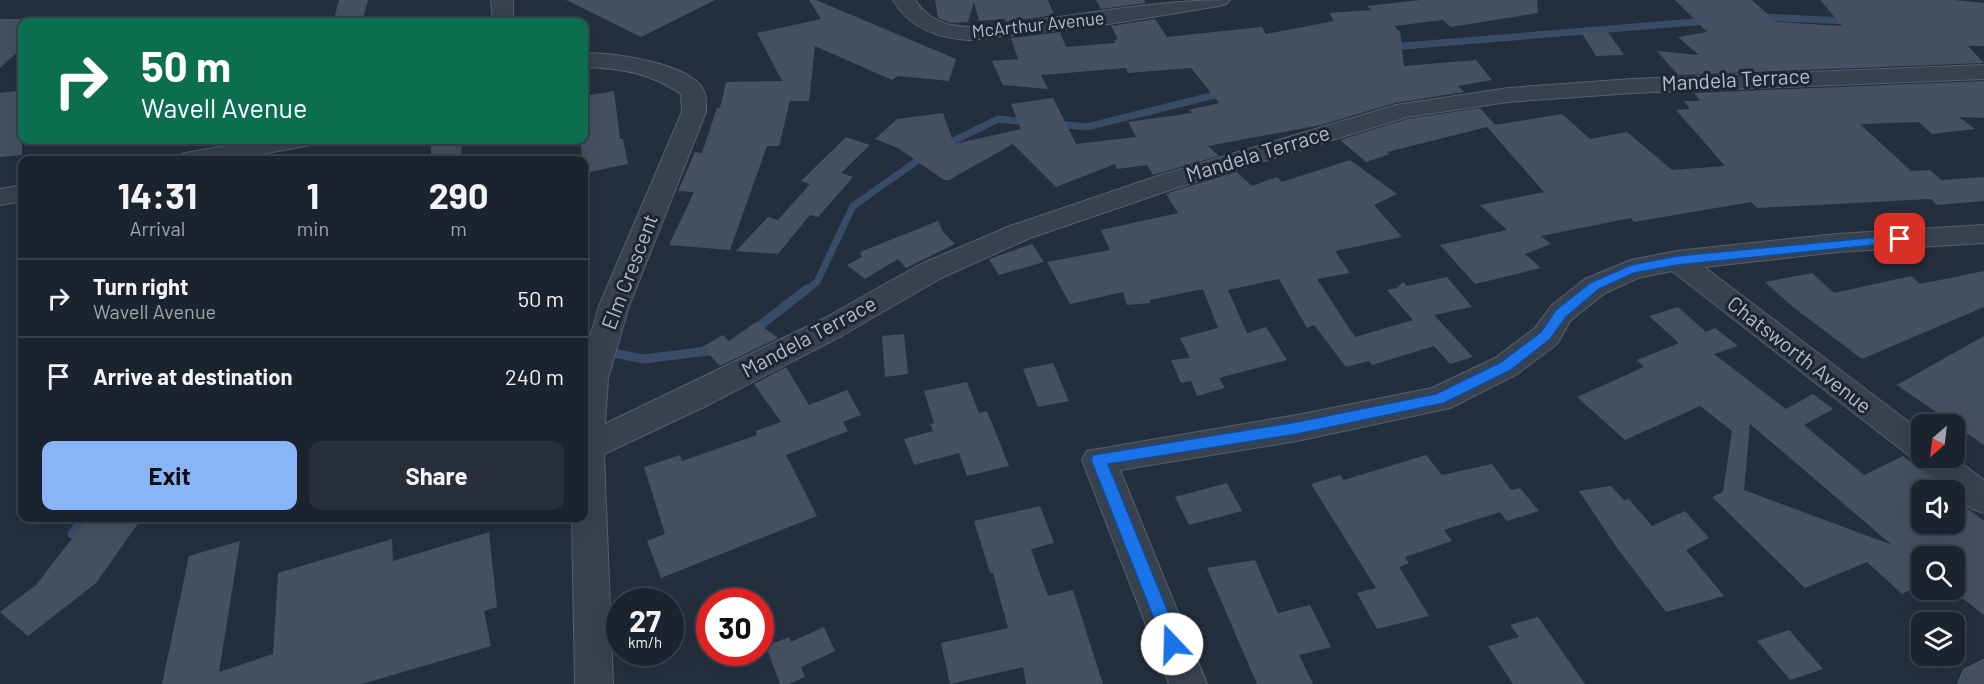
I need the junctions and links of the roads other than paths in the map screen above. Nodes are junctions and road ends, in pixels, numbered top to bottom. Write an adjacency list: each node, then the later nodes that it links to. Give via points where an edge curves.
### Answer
1 (502, 0): 5 (street)
2 (904, 0): 6 (street, McArthur Avenue, via 910,11 948,32 999,32)
3 (1077, 0): 6 (street)
4 (1219, 0): 6 (street, McArthur Avenue)
5 (503, 18)
6 (1089, 21)
7 (588, 60): 13 (street, Elm Crescent, via 639,64 669,74 693,91 694,112 614,306 593,378)
8 (1984, 72): 15 (street, Mandela Terrace, via 1632,86 1508,95 1404,110 1167,182 1020,232 931,271 833,327)
9 (278, 144): 10 (street)
10 (213, 156)
11 (1984, 234): 12 (street, via 1837,243)
12 (1677, 260): 14 (street, Chatsworth Avenue); 21 (street, via 1631,270 1595,286 1561,313 1546,336 1506,366 1439,399 1297,428 1098,460)
13 (588, 436)
14 (1911, 441)
15 (588, 447)
16 (1944, 468): 18 (street)
17 (588, 481): 20 (street, Elm Crescent)
18 (1984, 499)
19 (1984, 680): 22 (main road)
20 (594, 684)
21 (1188, 684)
22 (1979, 684)

